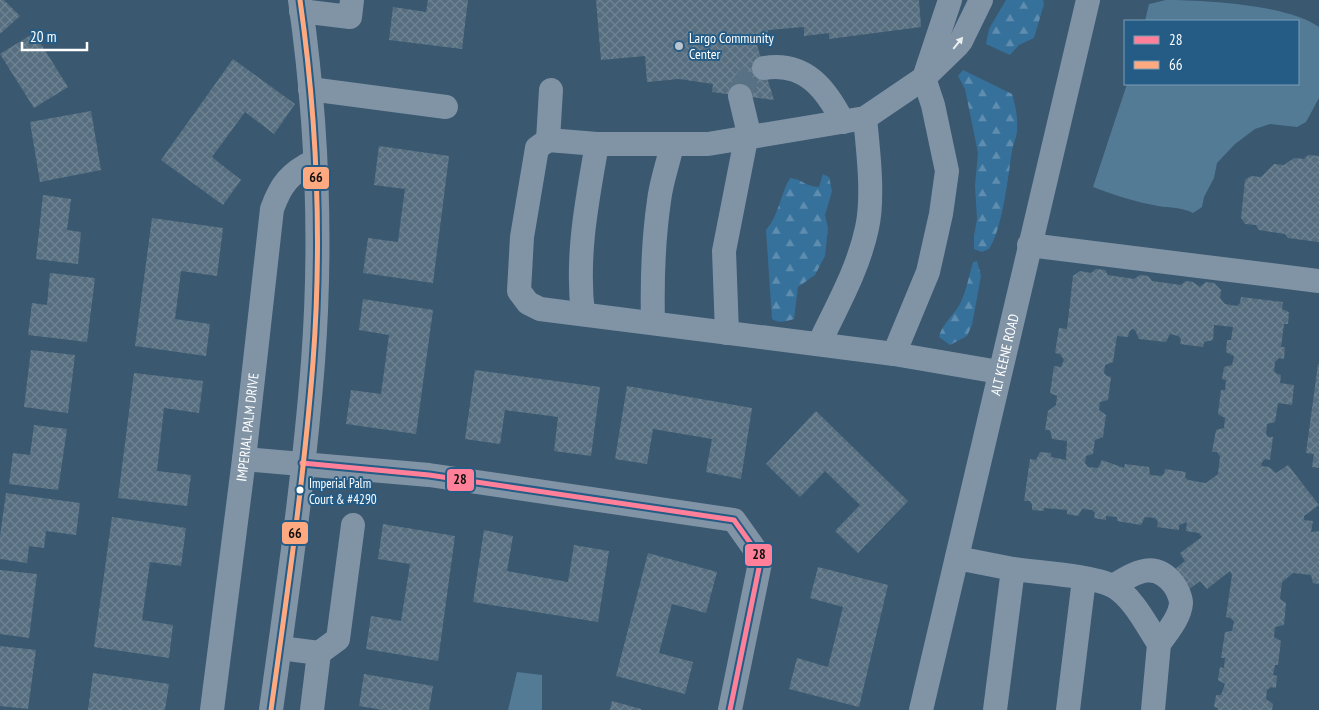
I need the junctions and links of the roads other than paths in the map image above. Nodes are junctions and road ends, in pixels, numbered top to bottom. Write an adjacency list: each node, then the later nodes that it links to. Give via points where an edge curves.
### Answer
1 (352, 0): 5 (street, via 350,17)
2 (950, 0): 7 (street)
3 (981, 0): 7 (street, one-way to 3, via 961,41)
4 (1088, 0): 18 (street, ALT KEENE ROAD)
5 (300, 6): 8 (street)
6 (764, 68): 12 (street, via 778,66 798,70)
7 (924, 78): 12 (street); 24 (street, via 947,171 928,272)
8 (310, 89): 11 (street); 17 (street)
9 (551, 90): 14 (street)
10 (740, 96): 13 (street)
11 (446, 107)
12 (854, 120): 13 (street); 23 (street, via 870,165 868,226 855,269)
13 (748, 139): 16 (street); 22 (street, via 724,250)
14 (548, 140): 15 (street); 20 (street, via 537,148 522,237 519,291 528,303 540,309)
15 (597, 144): 16 (street); 20 (street, via 582,242 580,295)
16 (672, 145): 21 (street, via 659,199 654,238)
17 (314, 161): 26 (street, IMPERIAL PALM DRIVE, via 285,182 272,209); 27 (street, via 315,319)
18 (1029, 245): 19 (street); 25 (street, ALT KEENE ROAD)
19 (1319, 281)
20 (583, 314): 21 (street)
21 (653, 324): 22 (street)
22 (727, 332): 23 (street)
23 (819, 344): 24 (street)
24 (894, 354): 25 (street)
25 (999, 372): 29 (street, ALT KEENE ROAD)
26 (244, 459): 27 (street); 36 (street, IMPERIAL PALM DRIVE)
27 (302, 463): 34 (street); 39 (street, via 429,475 734,520 761,558)
28 (353, 525): 35 (street, via 338,639)
29 (957, 558): 30 (street); 40 (street, ALT KEENE ROAD)
30 (1013, 569): 31 (street); 41 (street)
31 (1084, 579): 32 (street); 42 (street)
32 (1113, 586): 33 (street, via 1123,594); 33 (street, via 1137,572 1152,570 1166,575 1181,602 1176,618)
33 (1159, 644): 43 (street)
34 (280, 648): 35 (street); 37 (street)
35 (319, 653): 38 (street)
36 (212, 710)
37 (271, 710)
38 (312, 710)
39 (730, 710)
40 (921, 710)
41 (995, 710)
42 (1068, 710)
43 (1152, 710)

